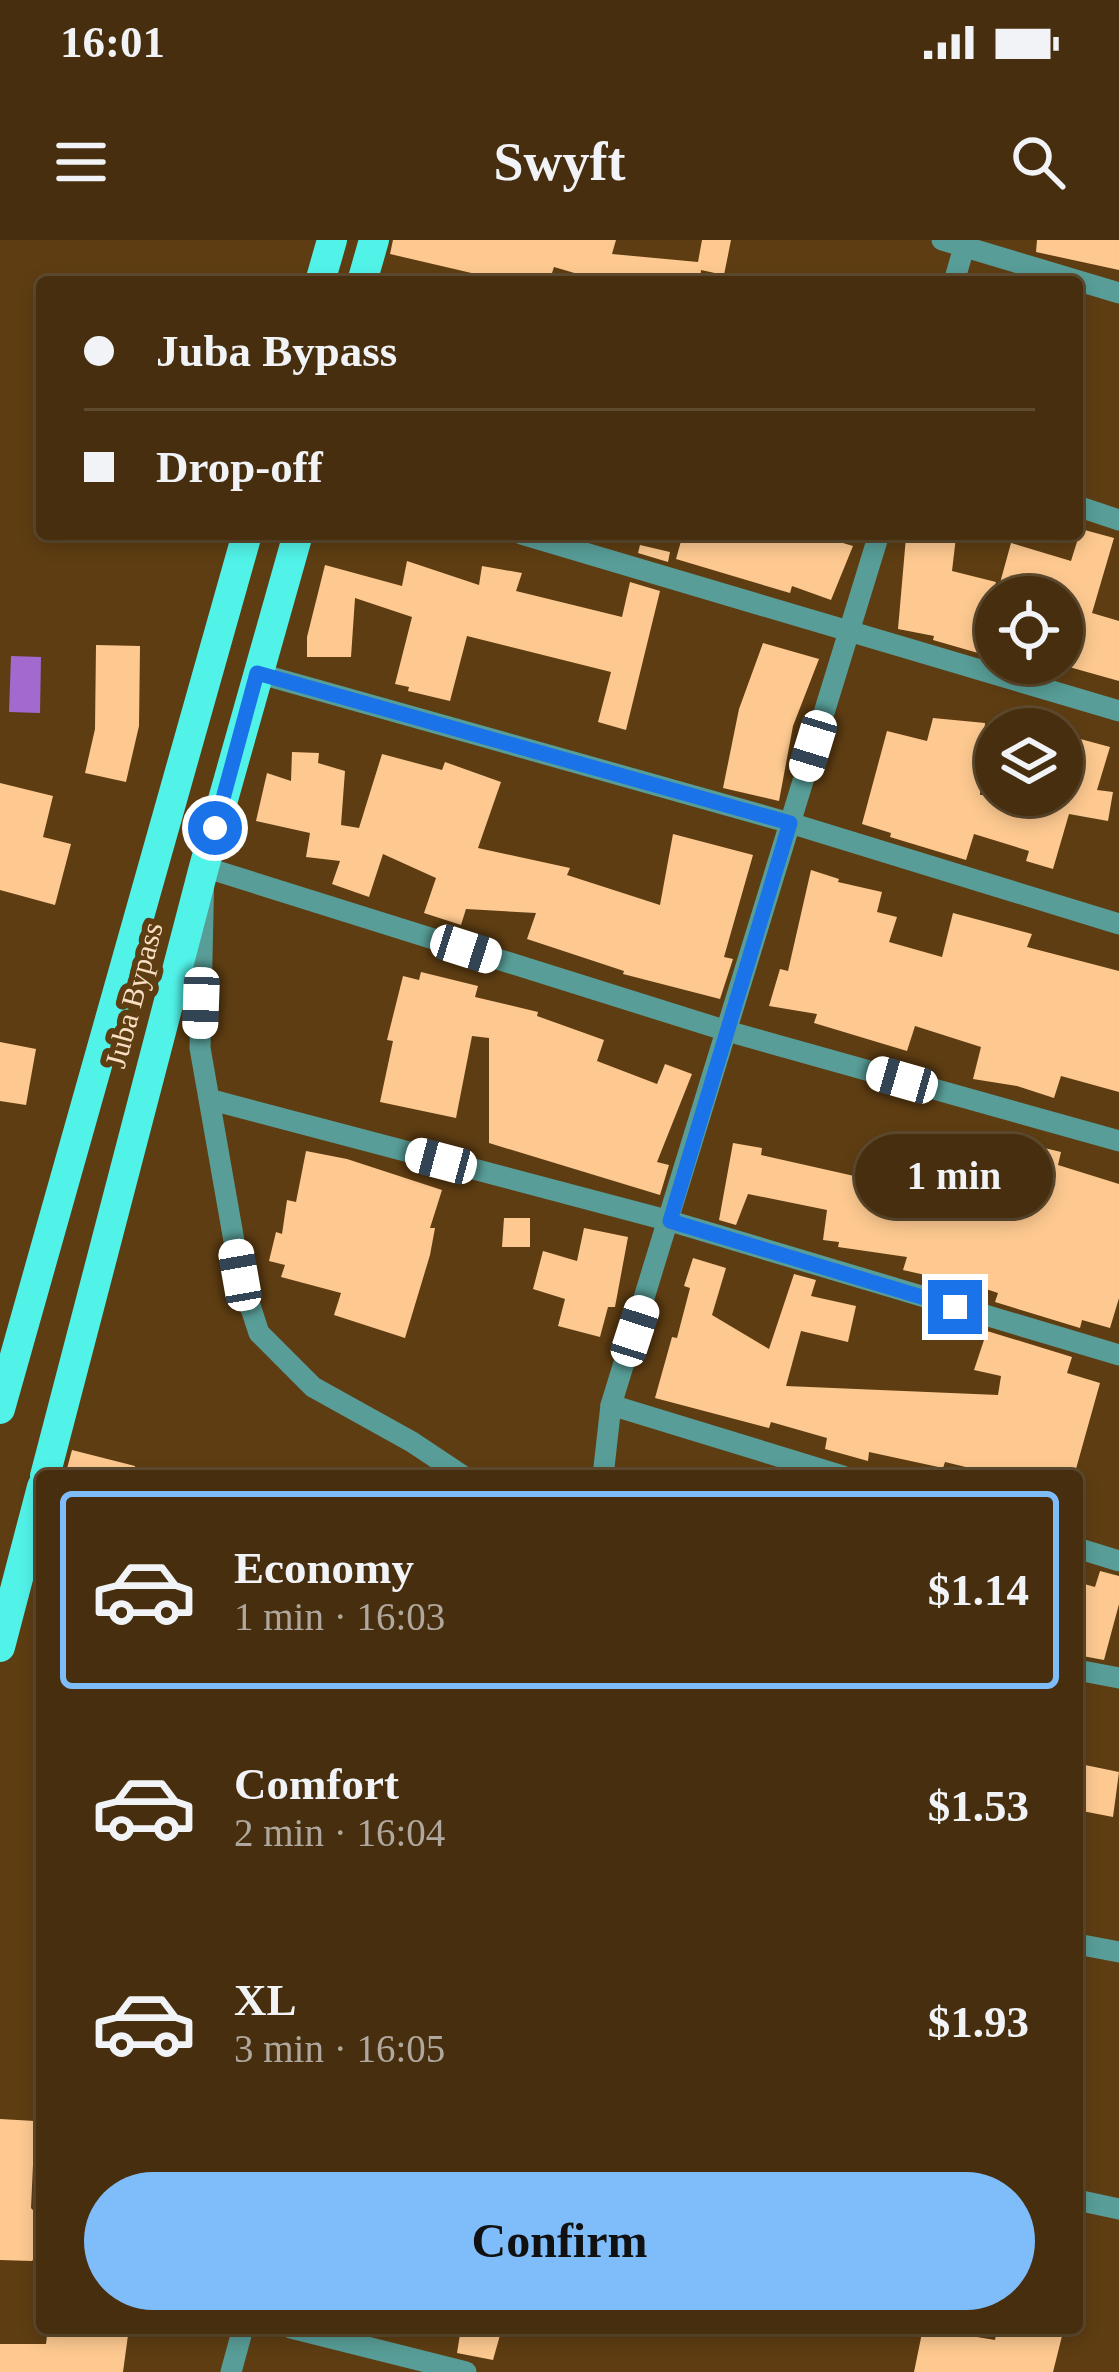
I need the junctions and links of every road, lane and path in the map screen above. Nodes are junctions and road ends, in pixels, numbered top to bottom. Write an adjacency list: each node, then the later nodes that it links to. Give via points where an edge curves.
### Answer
1 (332, 240): 4 (main road)
2 (374, 240): 5 (main road)
3 (958, 242): 6 (street); 7 (street)
4 (322, 276)
5 (364, 276)
6 (955, 276)
7 (1065, 276)
8 (1083, 282): 9 (street)
9 (1119, 293)
10 (1083, 508): 11 (street)
11 (1119, 520)
12 (245, 540): 28 (main road, Juba Bypass)
13 (296, 540): 17 (main road, Juba Bypass)
14 (542, 540): 16 (street)
15 (877, 540): 16 (street)
16 (848, 629): 18 (street); 19 (street)
17 (257, 673): 19 (street); 20 (main road, Juba Bypass)
18 (1119, 711)
19 (790, 823): 21 (street); 22 (street)
20 (204, 867): 22 (street); 23 (street, via 200,1048); 29 (main road, Juba Bypass)
21 (1119, 924)
22 (727, 1031): 24 (street); 25 (street)
23 (212, 1100): 25 (street); 30 (street, via 240,1275 259,1333 314,1387)
24 (1119, 1141)
25 (670, 1221): 26 (street); 27 (street)
26 (1119, 1355)
27 (611, 1405): 31 (street); 32 (street)
28 (0, 1409)
29 (47, 1470)
30 (454, 1470)
31 (604, 1470)
32 (823, 1470)
33 (36, 1510): 36 (main road)
34 (1083, 1550): 35 (street)
35 (1119, 1561)
36 (0, 1647)
37 (1083, 1671): 38 (street)
38 (1119, 1678)
39 (1083, 1945): 40 (street)
40 (1119, 1952)
41 (1083, 2201): 42 (street)
42 (1119, 2209)
43 (241, 2334): 45 (street)
44 (315, 2334): 46 (street)
45 (231, 2372)
46 (466, 2372)

